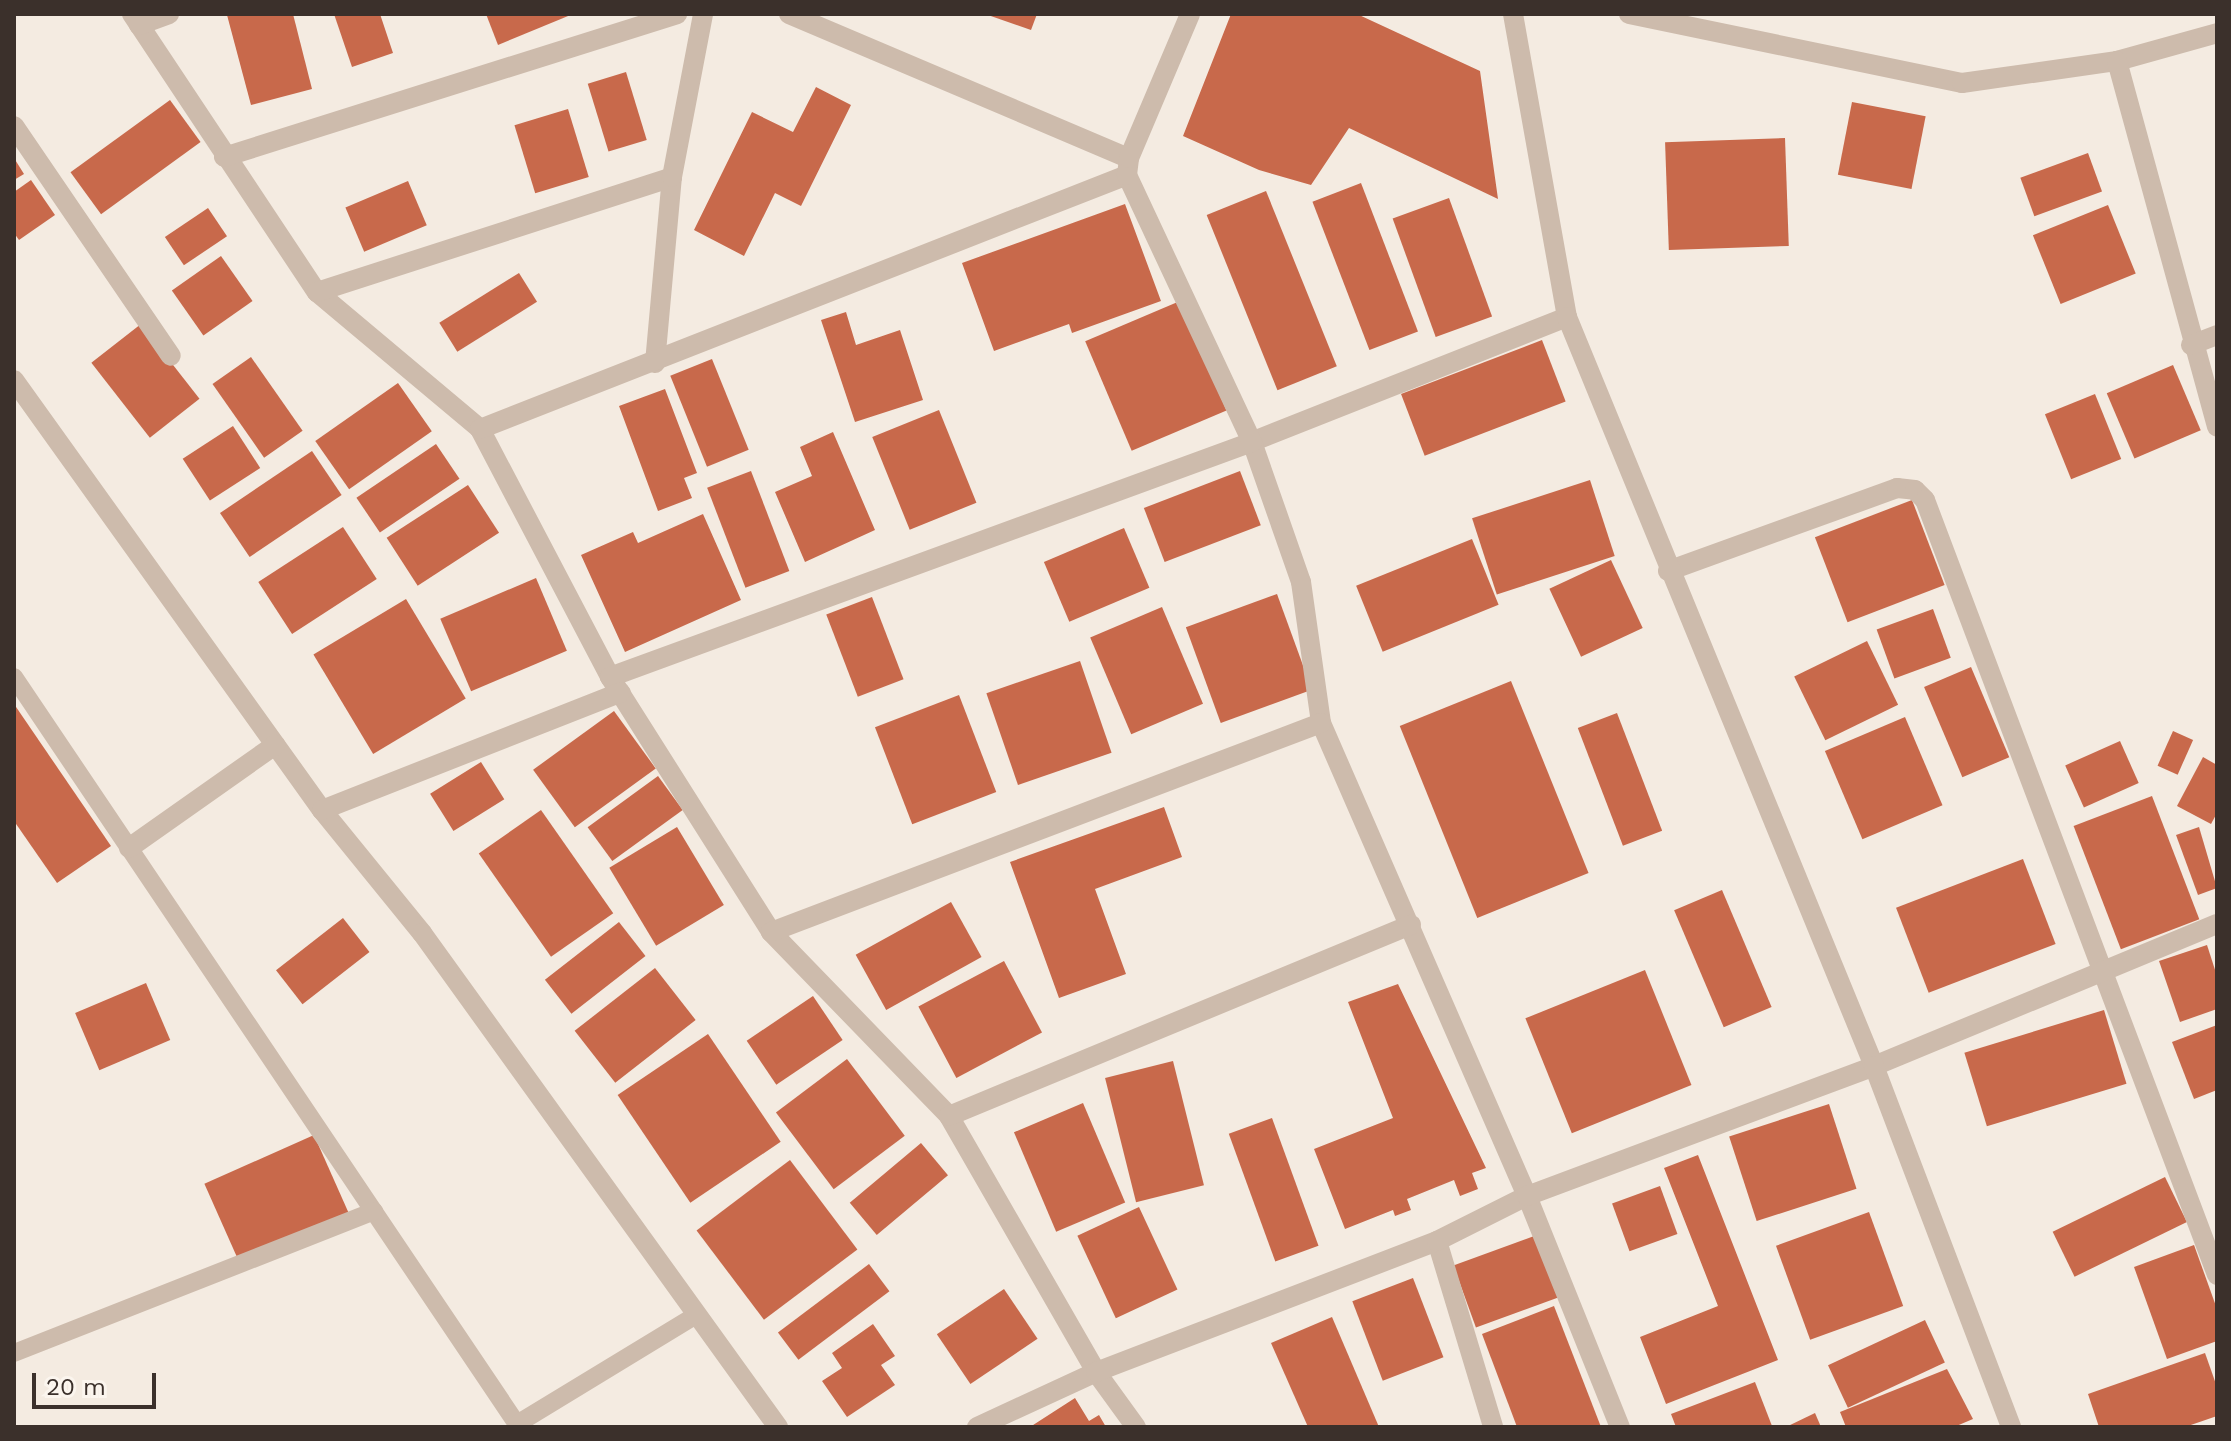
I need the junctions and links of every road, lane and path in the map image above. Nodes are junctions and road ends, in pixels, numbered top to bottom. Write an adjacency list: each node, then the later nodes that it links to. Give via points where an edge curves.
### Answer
1 (169, 14): 8 (street)
2 (677, 14): 12 (street)
3 (703, 14): 14 (street)
4 (789, 14): 13 (street)
5 (1190, 14): 13 (street)
6 (1513, 14): 16 (street)
7 (1629, 14): 10 (street, via 1962,83)
8 (136, 20): 12 (street)
9 (2217, 33): 10 (street)
10 (2117, 61): 18 (street)
11 (14, 126): 19 (street)
12 (224, 157): 15 (street)
13 (1128, 167): 20 (street); 24 (street)
14 (672, 177): 15 (street); 20 (street)
15 (317, 292): 23 (street)
16 (1567, 317): 24 (street); 25 (street)
17 (2217, 335): 18 (street)
18 (2191, 345): 22 (street)
19 (171, 356)
20 (655, 363): 23 (street)
21 (14, 380): 29 (street)
22 (2217, 427)
23 (480, 429): 27 (street)
24 (1252, 442): 27 (street); 28 (street, via 1301,582)
25 (1668, 571): 35 (street, via 1897,488 1915,490 1925,500); 36 (street)
26 (14, 677): 31 (lane)
27 (616, 684): 30 (street); 34 (street)
28 (1321, 723): 33 (street); 34 (street)
29 (275, 745): 30 (street); 31 (street)
30 (322, 810): 42 (street, via 422,933)
31 (129, 848): 39 (lane)
32 (2217, 924): 35 (street)
33 (1411, 925): 37 (street); 38 (street)
34 (771, 932): 37 (street)
35 (2101, 970): 36 (street); 41 (street)
36 (1874, 1066): 38 (street); 51 (street)
37 (949, 1116): 44 (street)
38 (1527, 1196): 40 (street); 50 (street)
39 (374, 1211): 43 (lane); 45 (lane)
40 (1437, 1241): 44 (street); 49 (street)
41 (2217, 1275)
42 (696, 1315): 45 (lane); 46 (street)
43 (14, 1353)
44 (1096, 1372): 47 (street); 48 (street)
45 (515, 1425)
46 (778, 1427)
47 (977, 1427)
48 (1136, 1427)
49 (1493, 1427)
50 (1620, 1427)
51 (2011, 1427)

